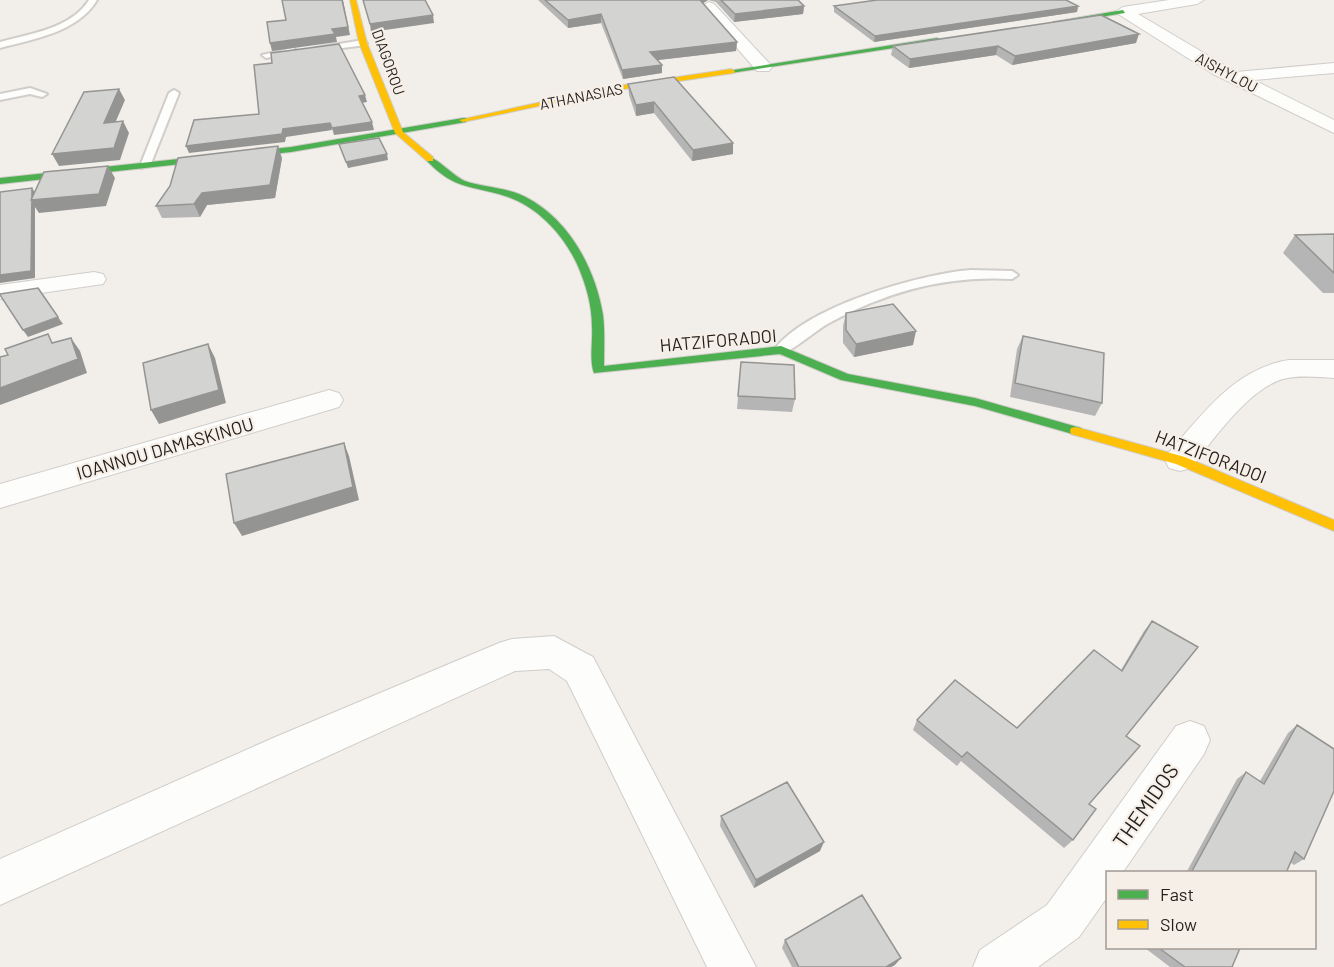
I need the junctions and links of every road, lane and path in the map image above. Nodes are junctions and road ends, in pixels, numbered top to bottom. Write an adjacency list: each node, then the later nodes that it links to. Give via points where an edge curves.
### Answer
1 (93, 0): 10 (lane, via 91,7 56,29)
2 (353, 0): 9 (street, DIAGOROU)
3 (1103, 0): 6 (street)
4 (1197, 0): 6 (street)
5 (709, 7): 14 (street)
6 (1123, 12): 7 (street); 16 (street, AISHYLOU)
7 (1044, 24)
8 (950, 38): 14 (street, ATHANASIAS)
9 (363, 43): 11 (lane); 21 (street, DIAGOROU)
10 (0, 45)
11 (309, 50)
12 (298, 51): 13 (lane)
13 (266, 54)
14 (763, 66): 21 (street, ATHANASIAS, via 611,89)
15 (1334, 68): 16 (street)
16 (1234, 77): 20 (street, AISHYLOU)
17 (42, 93): 19 (lane, via 30,91)
18 (174, 93): 22 (lane)
19 (0, 97)
20 (1334, 128)
21 (399, 134): 22 (street, ATHANASIAS); 27 (street, HATZIFORADOI, via 454,180 517,197 544,213 560,229 576,251 591,285 597,316 598,370)
22 (145, 166): 23 (street, ATHANASIAS)
23 (0, 181)
24 (1012, 276): 27 (lane, via 958,274 906,286 796,335)
25 (94, 279): 26 (street)
26 (0, 292)
27 (781, 350): 30 (street, HATZIFORADOI, via 844,377 1005,409)
28 (1334, 369): 30 (street, via 1281,370 1259,378 1219,415)
29 (329, 400): 31 (street, IOANNOU DAMASKINOU)
30 (1180, 460): 32 (street, HATZIFORADOI)
31 (0, 496)
32 (1334, 526)
33 (1191, 740): 36 (street, THEMIDOS, via 1063,921)
34 (0, 882): 35 (street, via 286,752 512,656 554,652 579,669)
35 (732, 967)
36 (997, 967)

